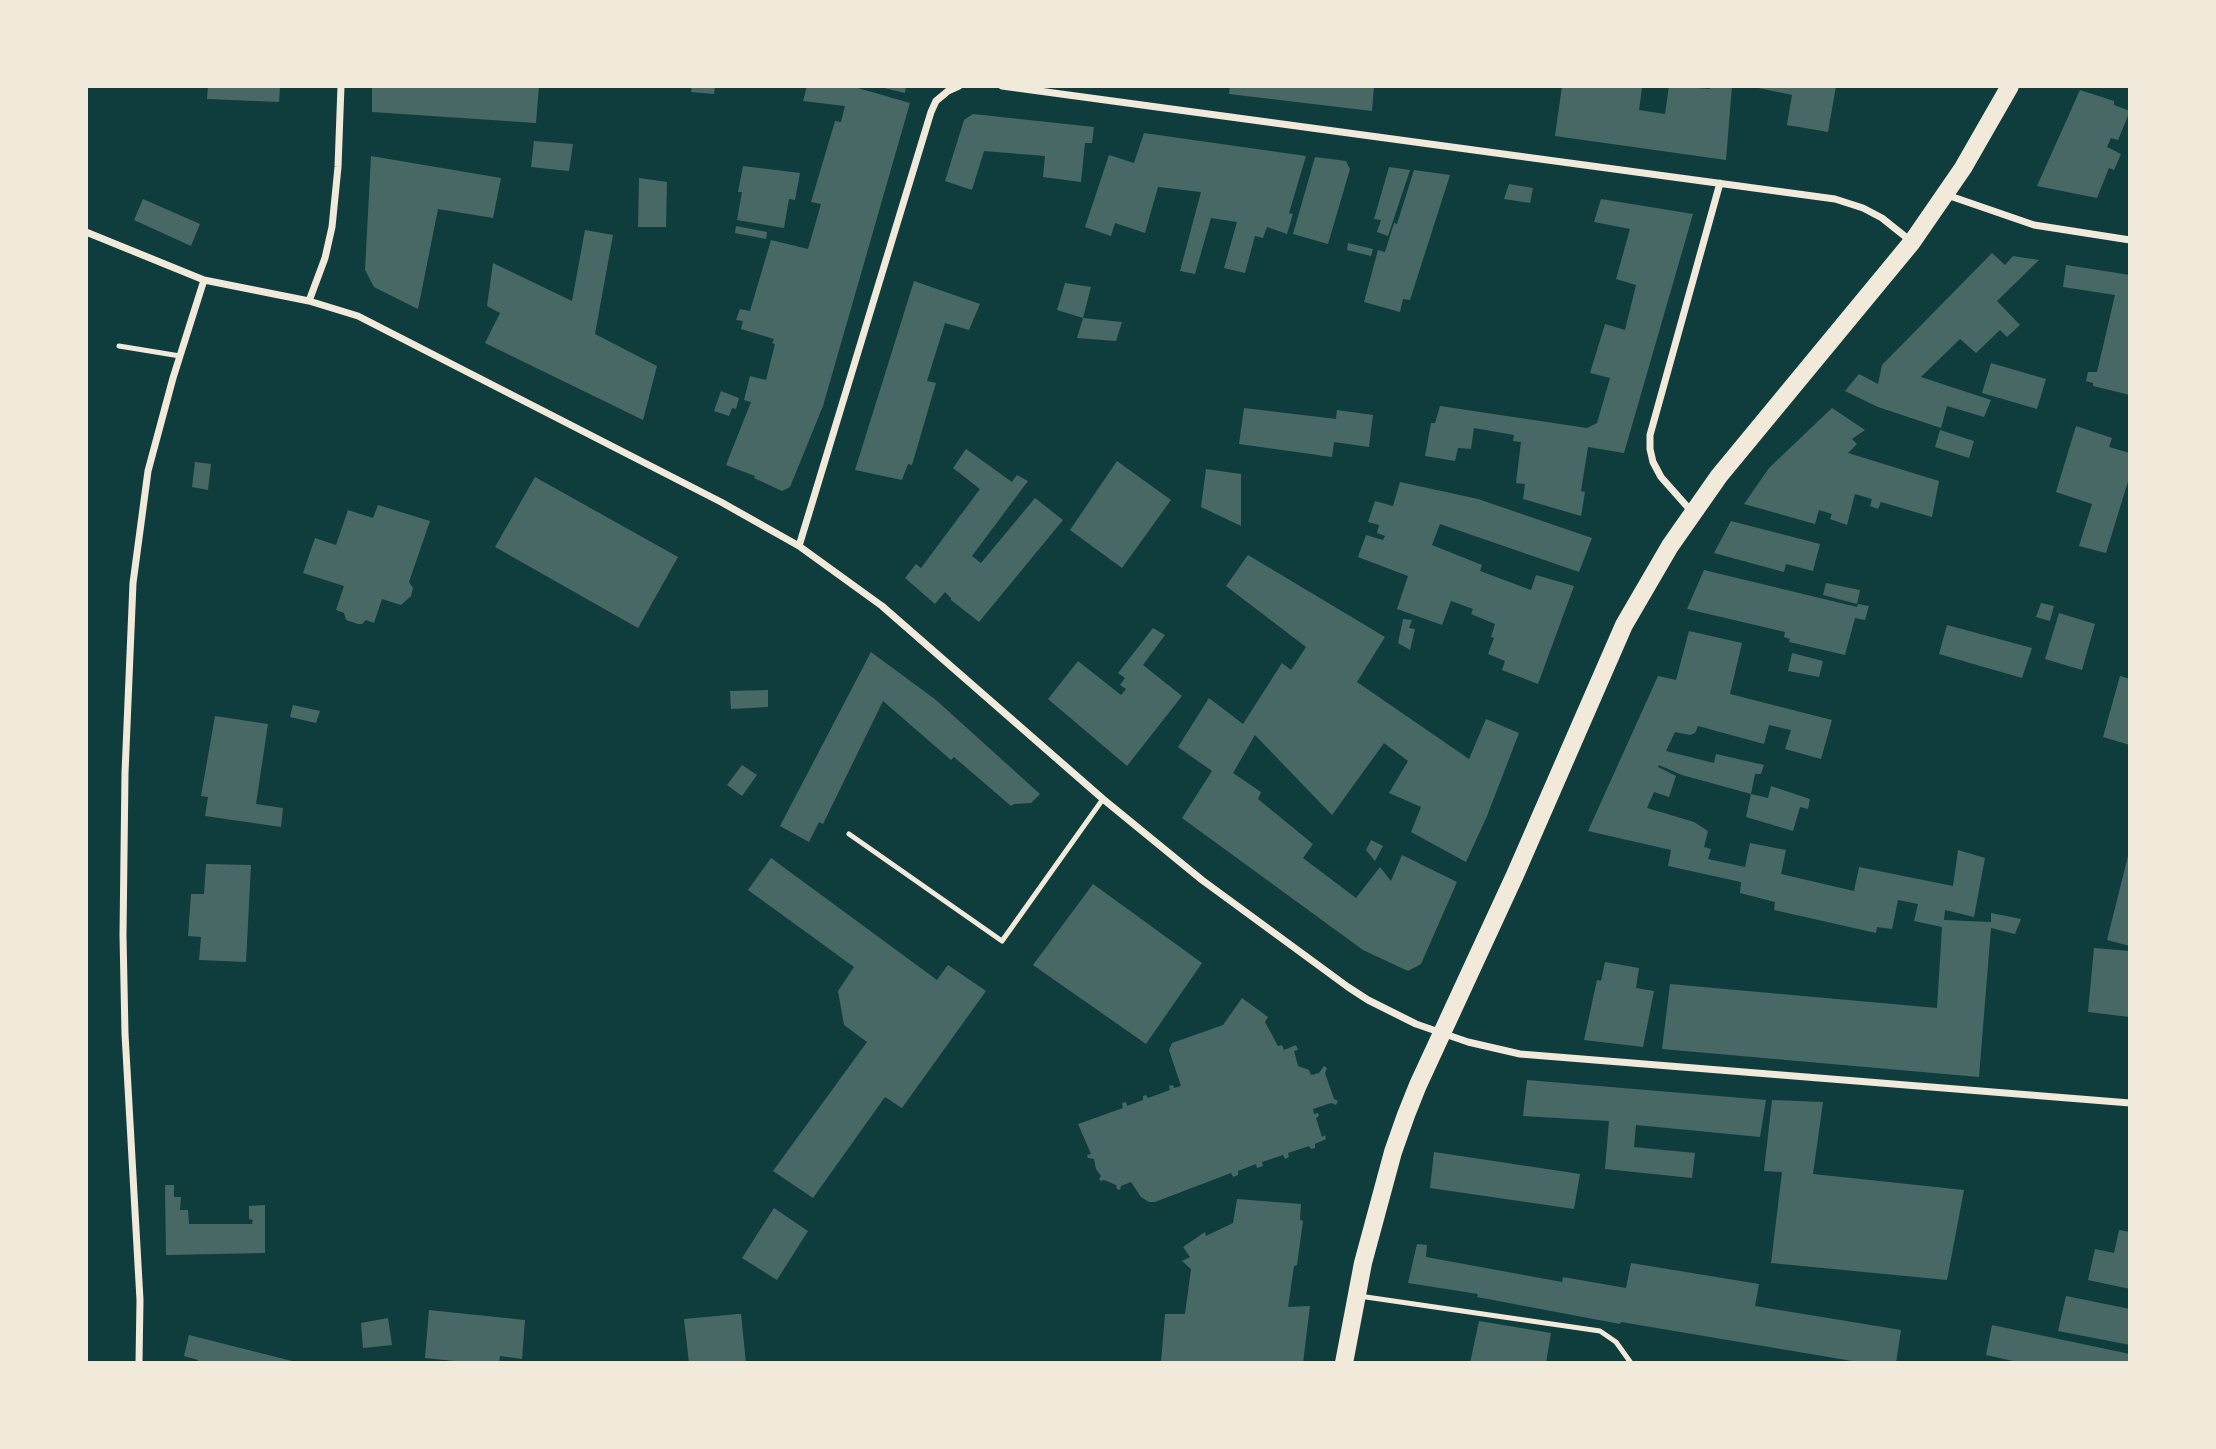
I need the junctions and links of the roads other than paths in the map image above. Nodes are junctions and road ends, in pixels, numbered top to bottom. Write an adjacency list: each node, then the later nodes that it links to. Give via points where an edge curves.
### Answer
1 (341, 86): 11 (street, via 332,227)
2 (959, 86): 15 (street, via 942,96 931,112)
3 (1002, 86): 5 (street)
4 (2010, 86): 6 (main road)
5 (1720, 183): 9 (street, via 1847,202 1882,218); 14 (street, via 1650,435 1653,462 1661,477)
6 (1946, 194): 8 (street, via 2034,225); 9 (main road)
7 (86, 232): 10 (street)
8 (2130, 240)
9 (1912, 243): 14 (main road)
10 (204, 280): 11 (street); 13 (street)
11 (309, 301): 15 (street, via 358,316)
12 (119, 346): 13 (lane)
13 (180, 356): 21 (street, via 148,471 136,549 130,639 124,986 139,1257)
14 (1693, 512): 18 (main road, via 1624,625)
15 (799, 546): 16 (street, via 881,606)
16 (1103, 799): 17 (lane, via 1002,941); 18 (street, via 1223,896 1349,987 1390,1012)
17 (849, 834)
18 (1442, 1034): 19 (street, via 1520,1054); 20 (main road, via 1393,1152)
19 (2130, 1103)
20 (1356, 1296): 22 (main road); 23 (lane, via 1600,1331 1616,1342)
21 (139, 1363)
22 (1344, 1363)
23 (1632, 1363)

